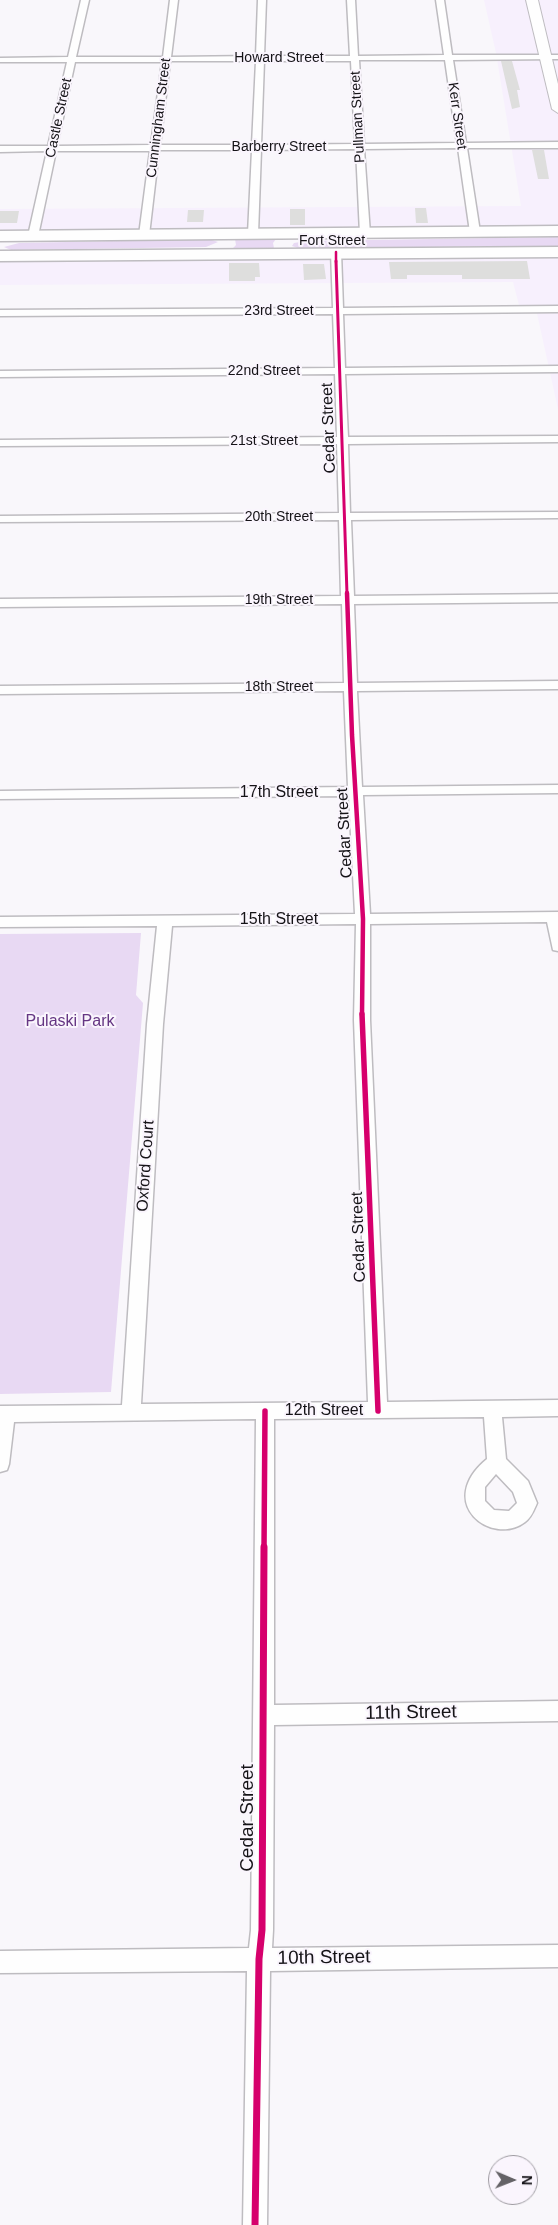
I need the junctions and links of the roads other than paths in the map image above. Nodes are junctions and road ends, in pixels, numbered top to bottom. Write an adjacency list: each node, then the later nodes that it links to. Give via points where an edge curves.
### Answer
1 (85, 0): 13 (street, Castle Street)
2 (174, 0): 11 (street, Cunningham Street)
3 (262, 0): 9 (street)
4 (351, 0): 10 (street, Pullman Street)
5 (440, 0): 7 (street, Kerr Street)
6 (532, 0): 8 (main road)
7 (449, 57): 8 (street, Howard Street); 10 (street, Howard Street); 16 (street, Kerr Street)
8 (552, 57): 14 (main road)
9 (259, 58): 10 (street, Howard Street); 11 (street, Howard Street); 17 (street)
10 (354, 58): 18 (street, Pullman Street)
11 (166, 59): 13 (street, Howard Street); 20 (street, Cunningham Street)
12 (0, 60): 13 (street, Howard Street)
13 (71, 60): 19 (street, Castle Street)
14 (558, 109)
15 (558, 145): 16 (street, Barberry Street)
16 (462, 146): 18 (street, Barberry Street); 23 (street, Kerr Street)
17 (256, 147): 18 (street, Barberry Street); 20 (street, Barberry Street); 25 (street)
18 (360, 147): 26 (street, Pullman Street)
19 (52, 148): 20 (street, Barberry Street); 21 (street, Barberry Street); 31 (street, Castle Street)
20 (155, 148): 27 (street, Cunningham Street)
21 (0, 149)
22 (558, 231): 23 (main road, Fort Street)
23 (475, 232): 24 (main road, Fort Street)
24 (438, 233): 26 (main road, Fort Street); 35 (main road, via 395,238 287,240 279,243)
25 (253, 234): 26 (main road, Fort Street); 29 (main road, Fort Street)
26 (365, 234)
27 (144, 235): 28 (main road, Fort Street); 31 (main road, Fort Street)
28 (179, 235): 29 (main road, Fort Street); 32 (main road)
29 (216, 235): 36 (main road, via 226,240 228,246 87,250)
30 (0, 236): 31 (main road, Fort Street)
31 (32, 236)
32 (1, 252): 36 (main road, Fort Street)
33 (336, 252): 34 (main road, Fort Street); 35 (main road, Fort Street); 38 (street, Cedar Street)
34 (558, 252)
35 (287, 253): 36 (main road, Fort Street)
36 (54, 255)
37 (558, 308): 38 (street, 23rd Street)
38 (338, 310): 39 (street, 23rd Street); 41 (street, Cedar Street)
39 (0, 313)
40 (558, 370): 41 (street, 22nd Street)
41 (340, 371): 42 (street, 22nd Street); 44 (street, Cedar Street)
42 (0, 374)
43 (558, 439): 44 (street, 21st Street)
44 (342, 440): 45 (street, 21st Street); 47 (street, Cedar Street)
45 (0, 443)
46 (558, 515): 47 (street, 20th Street)
47 (344, 516): 48 (street, 20th Street); 50 (street, Cedar Street)
48 (0, 519)
49 (558, 598): 50 (street, 19th Street)
50 (347, 600): 51 (street, 19th Street); 53 (street, Cedar Street)
51 (0, 602)
52 (558, 685): 53 (street, 18th Street)
53 (350, 687): 54 (street, 18th Street); 56 (street, Cedar Street)
54 (0, 690)
55 (558, 789): 56 (street, 17th Street)
56 (355, 792): 57 (street, 17th Street); 59 (street, Cedar Street)
57 (0, 795)
58 (556, 917): 59 (street, 15th Street); 62 (street)
59 (363, 919): 60 (street, 15th Street); 66 (street, Cedar Street, via 362,1020)
60 (165, 920): 61 (street, 15th Street); 67 (street, Oxford Court, via 155,1024)
61 (0, 922)
62 (558, 946)
63 (492, 1408): 64 (street, 12th Street); 66 (street, 12th Street); 69 (street)
64 (558, 1408)
65 (265, 1411): 66 (street, 12th Street); 67 (street, 12th Street); 72 (street, Cedar Street)
66 (378, 1411)
67 (131, 1412): 68 (street, 12th Street)
68 (3, 1414): 70 (street)
69 (497, 1462)
70 (0, 1464)
71 (558, 1711): 72 (street, 11th Street)
72 (263, 1715): 74 (street, Cedar Street, via 262,1930)
73 (558, 1956): 74 (street, 10th Street)
74 (259, 1959): 75 (street, 10th Street); 76 (street, Cedar Street)
75 (0, 1962)
76 (255, 2225)

